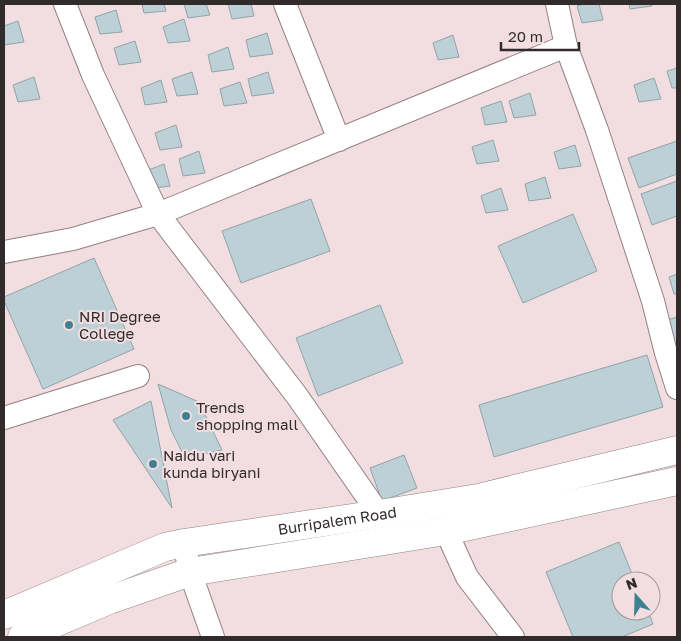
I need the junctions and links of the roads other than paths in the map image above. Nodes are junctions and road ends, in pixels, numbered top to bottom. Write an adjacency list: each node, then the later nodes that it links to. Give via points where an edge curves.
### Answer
1 (65, 4): 6 (street, via 93,75)
2 (285, 4): 5 (street)
3 (557, 4): 4 (street)
4 (566, 46): 5 (street); 9 (street, via 653,301)
5 (339, 140): 6 (street)
6 (158, 214): 7 (street, via 73,239); 13 (street, via 297,396)
7 (4, 252)
8 (138, 376): 10 (street)
9 (677, 388)
10 (4, 418)
11 (677, 450): 13 (main road, Burripalem Road, via 478,498)
12 (677, 481): 14 (main road, Burripalem Road)
13 (379, 514): 15 (main road, Burripalem Road)
14 (446, 531): 16 (main road, Burripalem Road); 20 (street, via 467,577)
15 (184, 543): 16 (street); 17 (main road, Burripalem Road, via 155,550)
16 (190, 572): 18 (main road, Burripalem Road, via 109,600); 19 (street)
17 (4, 615)
18 (22, 637)
19 (213, 637)
20 (513, 637)

